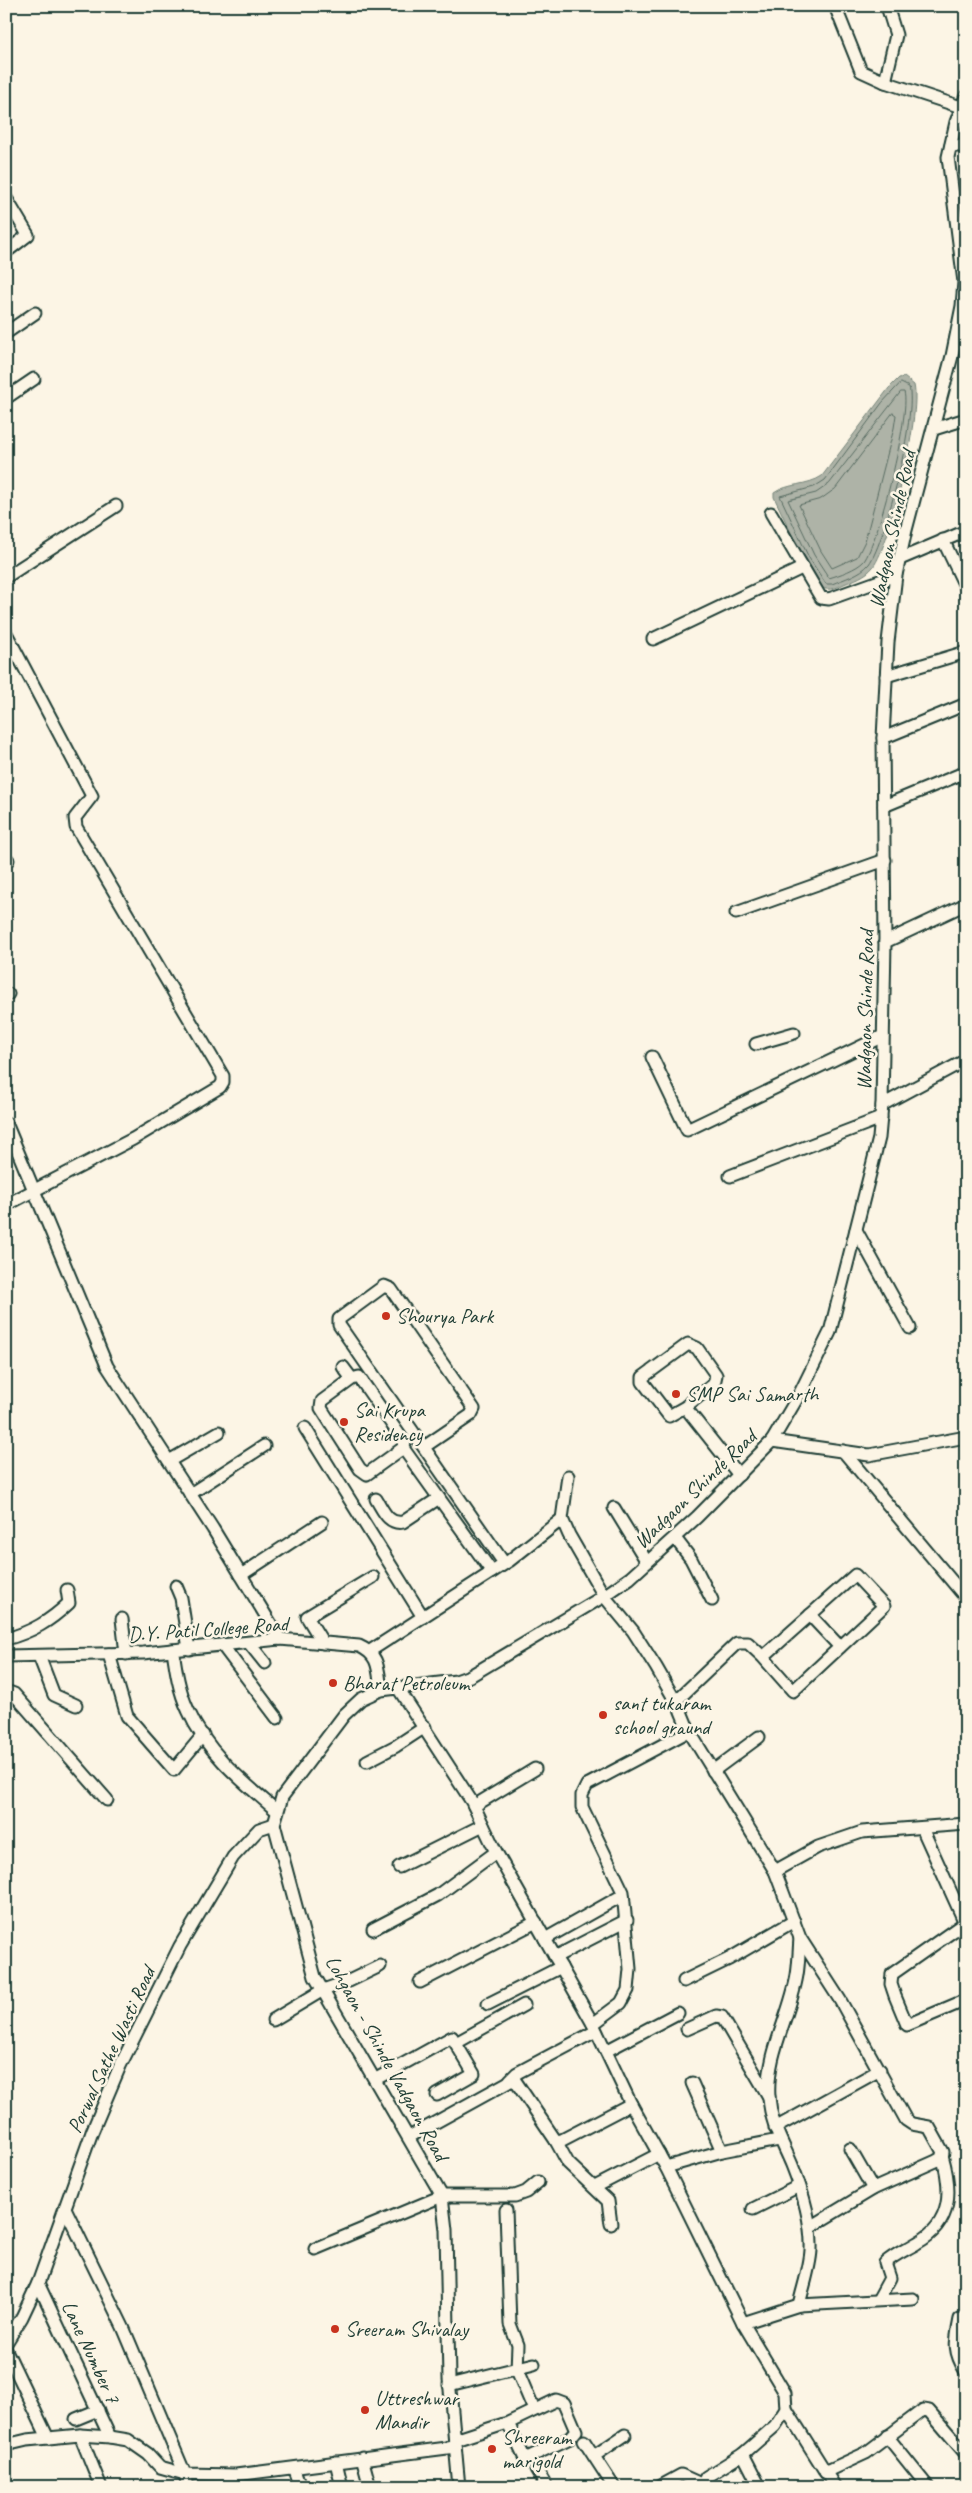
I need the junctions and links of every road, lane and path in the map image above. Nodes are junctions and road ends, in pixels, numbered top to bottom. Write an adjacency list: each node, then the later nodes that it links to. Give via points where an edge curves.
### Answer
1 (835, 6): 3 (street, via 861,71)
2 (887, 6): 3 (street, via 896,35)
3 (885, 82): 5 (street)
4 (966, 96): 5 (street, Wadgaon Shinde Road)
5 (961, 107): 6 (street, Wadgaon Shinde Road)
6 (951, 145): 7 (street); 15 (street, Wadgaon Shinde Road, via 948,157 964,282 952,356)
7 (966, 147)
8 (6, 198): 9 (street, via 28,235)
9 (6, 252)
10 (35, 313): 11 (street)
11 (6, 333)
12 (34, 379): 13 (street)
13 (6, 398)
14 (966, 419): 15 (street)
15 (934, 429): 20 (street, Wadgaon Shinde Road)
16 (116, 506): 23 (street)
17 (771, 513): 21 (street)
18 (966, 531): 19 (street)
19 (943, 540): 20 (street); 24 (street)
20 (900, 559): 22 (street, Wadgaon Shinde Road)
21 (802, 568): 22 (street, via 816,593 828,599); 26 (street)
22 (896, 575): 28 (street, Wadgaon Shinde Road)
23 (6, 577)
24 (966, 588)
25 (6, 633): 46 (street, via 92,796 75,818 76,827 223,1076 220,1086 141,1134)
26 (653, 639)
27 (966, 652): 28 (street)
28 (886, 676): 30 (street, Wadgaon Shinde Road)
29 (966, 704): 30 (street)
30 (883, 738): 32 (street, Wadgaon Shinde Road)
31 (966, 772): 32 (street)
32 (884, 806): 33 (street, Wadgaon Shinde Road)
33 (885, 860): 35 (street); 36 (street, Wadgaon Shinde Road)
34 (966, 904): 36 (street)
35 (736, 913)
36 (886, 942): 38 (street, Wadgaon Shinde Road)
37 (794, 1033): 39 (street)
38 (883, 1036): 40 (street, via 687,1130); 42 (street, Wadgaon Shinde Road)
39 (756, 1044)
40 (652, 1057)
41 (966, 1060): 42 (street)
42 (882, 1105): 43 (street, Wadgaon Shinde Road)
43 (881, 1118): 45 (street); 48 (street, Wadgaon Shinde Road)
44 (6, 1122): 46 (street)
45 (730, 1176)
46 (34, 1190): 47 (street); 61 (street, via 97,1347)
47 (6, 1205)
48 (856, 1230): 49 (street); 56 (street, Wadgaon Shinde Road, via 830,1332)
49 (910, 1328)
50 (343, 1367): 51 (street)
51 (352, 1379): 59 (street, via 359,1377 403,1438); 59 (street, via 320,1404 360,1468 367,1474)
52 (685, 1407): 52 (street, via 669,1416 645,1387 643,1376 692,1344 716,1375 714,1384); 62 (street)
53 (305, 1428): 82 (street)
54 (219, 1432): 61 (street)
55 (966, 1438): 60 (street, via 869,1455)
56 (772, 1441): 60 (street); 62 (street, Wadgaon Shinde Road)
57 (264, 1446): 64 (street)
58 (424, 1447): 58 (street, via 471,1415 474,1409 391,1289 384,1286 338,1322); 72 (street)
59 (403, 1448): 65 (street)
60 (843, 1451): 79 (street)
61 (169, 1461): 64 (street)
62 (739, 1475): 70 (street, Wadgaon Shinde Road)
63 (568, 1476): 68 (street)
64 (190, 1494): 74 (street)
65 (439, 1498): 66 (street, via 397,1523 391,1522); 73 (street)
66 (376, 1499)
67 (614, 1508): 71 (street)
68 (562, 1519): 72 (street); 78 (street)
69 (322, 1522): 74 (street)
70 (674, 1538): 71 (street, Wadgaon Shinde Road); 80 (street, via 691,1559)
71 (647, 1562): 78 (street, Wadgaon Shinde Road)
72 (504, 1564): 73 (street)
73 (492, 1572): 82 (street)
74 (241, 1575): 85 (street)
75 (373, 1577): 87 (street, via 307,1617)
76 (176, 1586): 90 (street)
77 (67, 1590): 84 (street, via 69,1602 53,1619)
78 (604, 1596): 99 (street, Wadgaon Shinde Road, via 470,1676 456,1681); 102 (street, via 633,1631)
79 (966, 1598)
80 (712, 1600)
81 (810, 1615): 89 (street); 89 (street, via 855,1575 884,1606); 97 (street)
82 (423, 1618): 92 (street)
83 (122, 1619): 94 (street)
84 (6, 1639)
85 (280, 1640): 86 (street, D.Y. Patil College Road); 87 (street, D.Y. Patil College Road)
86 (249, 1643): 88 (street, D.Y. Patil College Road); 98 (street)
87 (323, 1643): 92 (street, D.Y. Patil College Road, via 359,1646)
88 (222, 1645): 90 (street, D.Y. Patil College Road); 104 (street)
89 (840, 1647): 97 (street, via 793,1691)
90 (190, 1649): 91 (street, D.Y. Patil College Road)
91 (173, 1650): 94 (street, D.Y. Patil College Road); 107 (street, via 178,1683 188,1710)
92 (370, 1651): 100 (street, via 378,1670)
93 (110, 1654): 94 (street, D.Y. Patil College Road); 96 (street, D.Y. Patil College Road); 107 (street, via 127,1716 174,1770)
94 (126, 1654)
95 (6, 1656): 96 (street, D.Y. Patil College Road)
96 (39, 1656): 103 (street, via 54,1695)
97 (763, 1658): 102 (street, via 748,1643 737,1643)
98 (264, 1664)
99 (398, 1688): 100 (street, Wadgaon Shinde Road); 105 (street)
100 (380, 1690): 114 (street, Lohgaon - Shinde Vadgaon Road, via 361,1699 344,1715 282,1797)
101 (6, 1691): 112 (street, via 14,1694)
102 (676, 1701): 106 (street)
103 (76, 1705)
104 (277, 1718)
105 (424, 1727): 109 (street); 113 (street)
106 (689, 1731): 111 (street); 122 (street, via 587,1785 582,1795 582,1807 616,1874)
107 (203, 1735): 114 (street, via 237,1777)
108 (759, 1737): 111 (street)
109 (367, 1760)
110 (535, 1770): 113 (street)
111 (714, 1771): 121 (street)
112 (107, 1800)
113 (474, 1806): 117 (street)
114 (277, 1811): 115 (street, Lohgaon - Shinde Vadgaon Road)
115 (274, 1824): 134 (street, Lohgaon - Shinde Vadgaon Road, via 316,1977); 166 (street, Porwal Sathe Wasti Road, via 259,1829 234,1856 180,1946 120,2066 92,2132)
116 (966, 1824): 118 (street)
117 (483, 1825): 119 (street); 120 (street)
118 (922, 1828): 121 (street, via 862,1832 818,1847); 126 (street)
119 (496, 1852): 125 (street); 127 (street, via 438,1895)
120 (399, 1867)
121 (775, 1871): 124 (street)
122 (623, 1895): 123 (street); 129 (street)
123 (627, 1920): 130 (street); 140 (street, via 628,1990 621,2003)
124 (794, 1921): 128 (street); 132 (street, via 729,1960)
125 (536, 1922): 129 (street); 133 (street)
126 (965, 1923): 135 (street, via 892,1974 891,1984 907,2025)
127 (373, 1929)
128 (800, 1938): 144 (street); 149 (street, via 797,1976 777,2037)
129 (545, 1939): 130 (street)
130 (558, 1962): 136 (street); 140 (street)
131 (380, 1966): 134 (street)
132 (684, 1981)
133 (420, 1982)
134 (323, 1990): 139 (street); 145 (street, Lohgaon - Shinde Vadgaon Road)
135 (966, 2000)
136 (488, 2004)
137 (524, 2005): 142 (street)
138 (678, 2013): 143 (street)
139 (273, 2020)
140 (594, 2027): 143 (street); 146 (street)
141 (687, 2029): 149 (street, via 716,2016 722,2017)
142 (456, 2043): 145 (street, via 452,2036); 148 (street, via 474,2074)
143 (606, 2051): 150 (street)
144 (880, 2070): 151 (street); 158 (street, via 906,2120 929,2126)
145 (376, 2079): 152 (street, Lohgaon - Shinde Vadgaon Road)
146 (510, 2080): 152 (street); 154 (street, via 514,2079 519,2084)
147 (692, 2083): 156 (street)
148 (437, 2095)
149 (769, 2097): 151 (street)
150 (630, 2104): 154 (street); 157 (street)
151 (775, 2128): 153 (street)
152 (408, 2137): 164 (street, Lohgaon - Shinde Vadgaon Road)
153 (779, 2140): 156 (street); 161 (street)
154 (556, 2141): 162 (street, via 568,2163)
155 (850, 2149): 163 (street)
156 (722, 2151): 159 (street)
157 (658, 2154): 159 (street); 162 (street)
158 (942, 2155): 163 (street, via 936,2162); 173 (street, via 948,2192 947,2212 934,2230 885,2263 890,2278)
159 (666, 2167): 176 (street)
160 (538, 2182): 164 (street, via 515,2196)
161 (799, 2186): 165 (street); 169 (street)
162 (595, 2187): 168 (street, via 608,2201)
163 (873, 2189): 169 (street)
164 (442, 2196): 170 (street); 182 (street, Lohgaon - Shinde Vadgaon Road, via 446,2230)
165 (753, 2209)
166 (66, 2210): 171 (street, Porwal Sathe Wasti Road); 204 (street, via 123,2327)
167 (506, 2210): 180 (street, via 510,2324 518,2345)
168 (611, 2224)
169 (810, 2227): 174 (street, via 811,2252)
170 (315, 2249)
171 (38, 2282): 177 (street, Porwal Sathe Wasti Road); 184 (street, Lane Number 7)
172 (913, 2299): 173 (street)
173 (878, 2300): 174 (street)
174 (799, 2305): 176 (street)
175 (960, 2319): 181 (street, via 954,2345)
176 (743, 2323): 183 (street, via 784,2393)
177 (6, 2343)
178 (6, 2350): 192 (street)
179 (534, 2364): 180 (street)
180 (516, 2370): 182 (street); 185 (street)
181 (966, 2372)
182 (449, 2385): 195 (street, Lohgaon - Shinde Vadgaon Road)
183 (786, 2409): 196 (street, via 774,2426); 203 (street)
184 (98, 2410): 186 (street); 191 (street, Lane Number 7)
185 (534, 2410): 187 (street); 187 (street, via 556,2400 562,2401 574,2426 574,2435 525,2458)
186 (76, 2419)
187 (508, 2423): 195 (street)
188 (80, 2435): 191 (street); 192 (street); 207 (street)
189 (625, 2435): 198 (street)
190 (887, 2436): 197 (street, via 916,2413 928,2411); 203 (street, via 866,2453); 218 (street)
191 (110, 2437): 204 (street, via 128,2440 160,2467)
192 (48, 2438): 194 (street)
193 (584, 2442): 198 (street)
194 (7, 2444)
195 (455, 2444): 199 (street); 212 (street, Lohgaon - Shinde Vadgaon Road)
196 (743, 2454): 206 (street, via 711,2472); 216 (street)
197 (966, 2454)
198 (594, 2456): 214 (street)
199 (362, 2458): 200 (street); 211 (street)
200 (336, 2462): 202 (street); 210 (street)
201 (536, 2469): 213 (street)
202 (294, 2470): 205 (street); 209 (street)
203 (825, 2472): 217 (street)
204 (185, 2474): 205 (street); 208 (street)
205 (238, 2481)
206 (701, 2485): 215 (street, via 681,2475)
207 (101, 2487)
208 (188, 2487)
209 (300, 2487)
210 (342, 2487)
211 (370, 2487)
212 (459, 2487)
213 (547, 2487)
214 (614, 2487)
215 (659, 2487)
216 (760, 2487)
217 (836, 2487)
218 (928, 2487)

